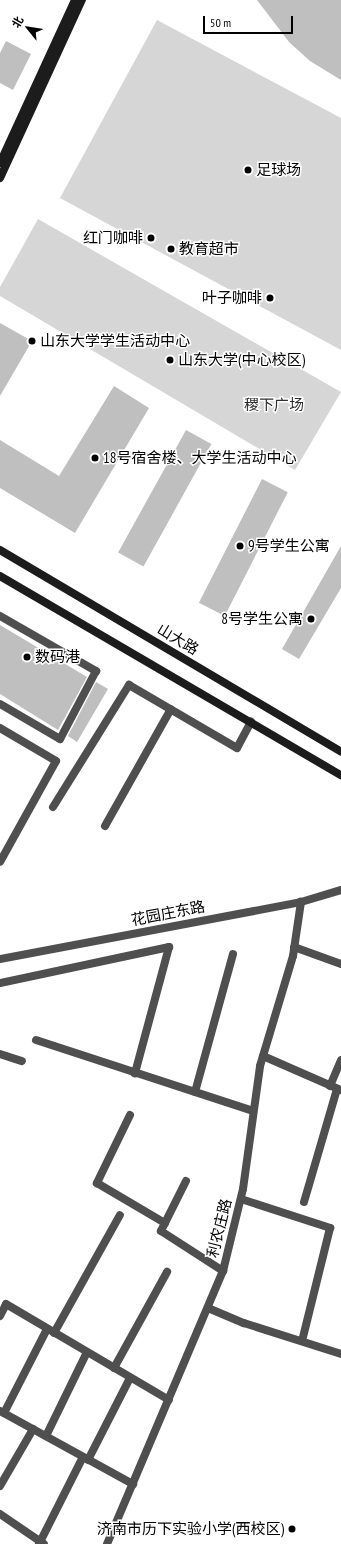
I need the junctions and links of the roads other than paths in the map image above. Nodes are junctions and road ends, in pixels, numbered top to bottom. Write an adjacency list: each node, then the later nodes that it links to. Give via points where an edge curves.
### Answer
1 (75, 0): 3 (main road)
2 (82, 0): 4 (main road)
3 (0, 163)
4 (0, 178)
5 (0, 550): 12 (main road, 山大路)
6 (0, 576): 10 (main road)
7 (0, 616): 8 (street, via 96,671 60,739)
8 (0, 704)
9 (171, 709): 10 (street, via 237,748); 14 (street, via 129,685); 15 (street)
10 (251, 722): 13 (main road)
11 (0, 728): 16 (street, via 56,761)
12 (341, 752)
13 (341, 775)
14 (53, 807)
15 (105, 826)
16 (0, 862)
17 (341, 890): 18 (street, 花园庄东路)
18 (300, 902): 19 (street, 利农庄路); 21 (street, 花园庄东路)
19 (294, 947): 22 (street); 26 (street, 利农庄路)
20 (233, 954): 31 (street)
21 (0, 960)
22 (341, 964)
23 (0, 983): 29 (street, via 169,947)
24 (36, 1040): 29 (street)
25 (0, 1054): 28 (street)
26 (263, 1056): 30 (street); 35 (street, 利农庄路)
27 (341, 1060): 30 (street)
28 (22, 1061)
29 (135, 1073): 31 (street)
30 (336, 1088): 36 (street)
31 (195, 1092): 32 (street)
32 (250, 1110)
33 (130, 1115): 38 (street, via 97,1183)
34 (186, 1181): 38 (street)
35 (241, 1199): 39 (street, 利农庄路); 44 (street, via 330,1228)
36 (304, 1202)
37 (120, 1215): 43 (street)
38 (165, 1223): 39 (street, via 161,1231)
39 (223, 1271): 41 (street, 利农庄路)
40 (167, 1272): 47 (street)
41 (208, 1308): 44 (street, via 244,1323); 49 (street, 利农庄路)
42 (0, 1316): 43 (street, via 6,1304)
43 (51, 1331): 45 (street); 50 (street)
44 (302, 1341): 46 (street)
45 (87, 1352): 47 (street); 52 (street)
46 (341, 1354)
47 (114, 1368): 48 (street)
48 (130, 1378): 49 (street); 53 (street)
49 (169, 1400): 54 (street, 利农庄路)
50 (2, 1412): 51 (street)
51 (33, 1429): 52 (street); 55 (street)
52 (46, 1436): 53 (street)
53 (86, 1458): 54 (street); 57 (street)
54 (133, 1484): 58 (street, 利农庄路)
55 (0, 1486)
56 (0, 1514): 57 (street)
57 (41, 1543)
58 (107, 1544)

